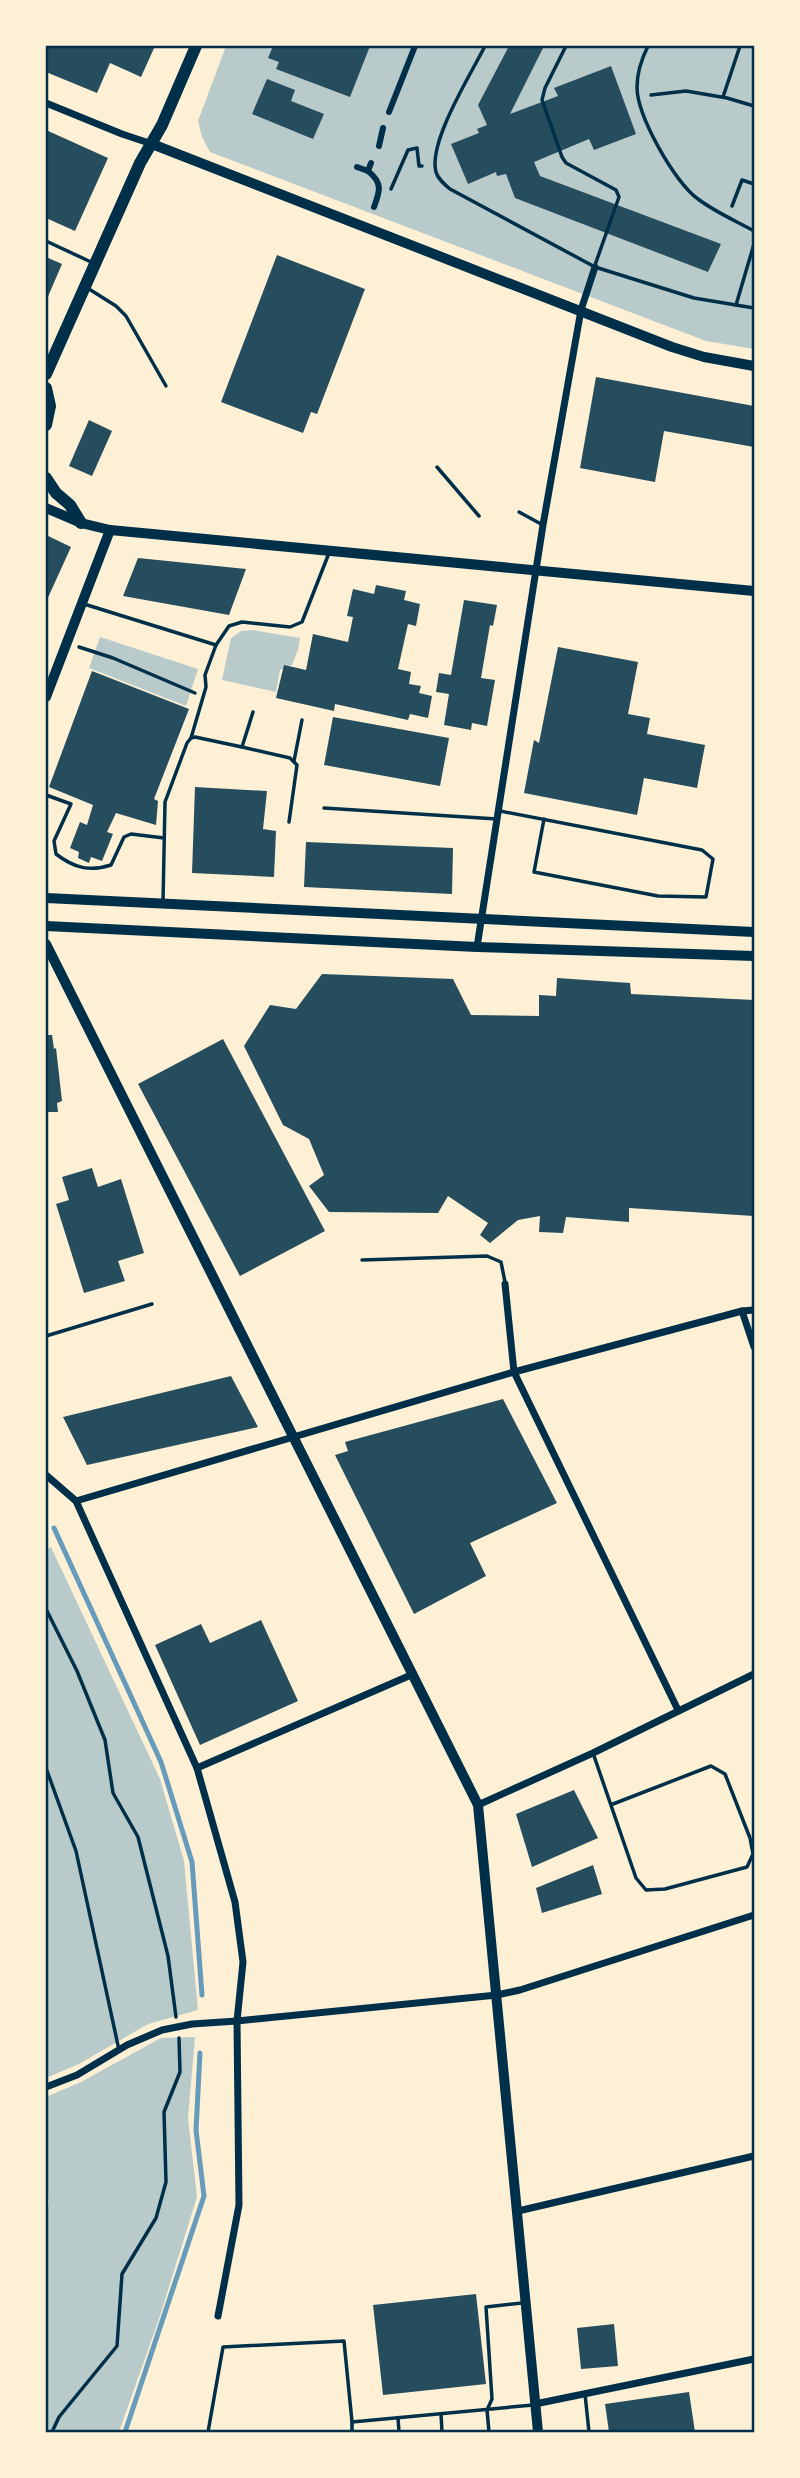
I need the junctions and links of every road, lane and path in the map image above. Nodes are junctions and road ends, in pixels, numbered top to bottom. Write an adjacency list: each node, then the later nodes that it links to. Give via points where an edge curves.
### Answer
1 (196, 46): 13 (main road)
2 (415, 46): 11 (street)
3 (485, 46): 27 (lane, via 436,151 439,179)
4 (566, 46): 27 (lane, via 542,100 562,157 616,190 619,197)
5 (648, 46): 23 (lane, via 637,87 662,155 695,198)
6 (740, 46): 8 (path)
7 (652, 95): 8 (path, via 686,91)
8 (723, 97): 10 (path)
9 (46, 103): 13 (street)
10 (754, 106)
11 (389, 112)
12 (383, 128): 14 (street)
13 (152, 144): 26 (main road); 31 (street)
14 (379, 146)
15 (371, 163): 18 (street)
16 (422, 166): 20 (path, via 417,148 408,150)
17 (357, 167): 18 (street)
18 (368, 171): 22 (street, via 380,187)
19 (754, 184): 21 (path, via 742,180)
20 (390, 195)
21 (732, 206)
22 (374, 207)
23 (754, 231)
24 (46, 241): 26 (lane)
25 (754, 244): 29 (lane)
26 (95, 263): 28 (main road)
27 (595, 267): 29 (lane, via 694,299); 31 (street)
28 (84, 286): 33 (main road); 34 (lane, via 127,316)
29 (736, 305): 30 (lane)
30 (754, 308)
31 (582, 310): 32 (street, via 704,357); 43 (street)
32 (754, 366)
33 (46, 371)
34 (166, 386)
35 (46, 388): 36 (main road, via 50,407)
36 (46, 425)
37 (437, 467): 41 (lane)
38 (46, 478): 42 (main road)
39 (46, 508): 42 (main road)
40 (519, 512): 43 (lane)
41 (479, 516)
42 (81, 523): 44 (main road)
43 (543, 525): 46 (street)
44 (110, 530): 45 (main road); 48 (main road)
45 (329, 551): 46 (main road); 50 (lane, via 302,622 290,627 242,622 229,626)
46 (536, 570): 47 (main road); 60 (street)
47 (754, 591)
48 (82, 603): 49 (main road); 50 (lane)
49 (66, 643): 51 (path); 52 (main road)
50 (216, 645): 51 (lane)
51 (203, 696): 55 (lane)
52 (46, 697)
53 (253, 712): 56 (lane)
54 (302, 719): 57 (lane)
55 (191, 738): 56 (lane); 64 (lane, via 165,802)
56 (242, 747): 57 (lane)
57 (294, 761): 63 (lane)
58 (46, 795): 64 (lane, via 71,804 54,841 56,854 67,863 100,868 111,864 124,837)
59 (324, 807): 61 (lane)
60 (498, 810): 61 (street); 62 (lane)
61 (497, 819): 67 (street)
62 (544, 819): 62 (lane, via 702,850 713,859 706,897 658,896 534,872)
63 (289, 822)
64 (164, 838): 66 (lane)
65 (46, 898): 66 (street)
66 (163, 904): 67 (street)
67 (481, 919): 69 (street); 71 (street)
68 (46, 926): 71 (street)
69 (754, 932)
70 (46, 944): 81 (main road)
71 (477, 947): 72 (street)
72 (754, 956)
73 (362, 1259): 74 (lane, via 487,1256 500,1262)
74 (505, 1284): 80 (street)
75 (152, 1304): 78 (lane)
76 (754, 1310): 77 (street)
77 (742, 1311): 79 (street); 80 (street)
78 (46, 1336)
79 (754, 1348)
80 (514, 1372): 81 (street); 87 (street)
81 (293, 1437): 83 (street); 86 (main road)
82 (46, 1475): 83 (street)
83 (76, 1500): 90 (street)
84 (46, 1609): 96 (path, via 104,1740 113,1793 138,1837 168,1956)
85 (754, 1674): 87 (street)
86 (411, 1675): 90 (street); 92 (main road)
87 (678, 1710): 88 (street)
88 (593, 1753): 91 (lane); 92 (street)
89 (46, 1768): 97 (lane, via 76,1851)
90 (197, 1768): 95 (street, via 235,1902 243,1962)
91 (613, 1804): 91 (lane, via 636,1878 646,1890 747,1867 753,1854 725,1774 711,1766)
92 (478, 1805): 94 (main road)
93 (754, 1915): 94 (street)
94 (497, 1995): 95 (street); 100 (main road)
95 (237, 2021): 96 (street); 102 (street, via 239,2205)
96 (178, 2027): 97 (street); 110 (path, via 180,2072 164,2112 166,2182 156,2218 122,2274 117,2346)
97 (119, 2050): 98 (street)
98 (46, 2087)
99 (754, 2156): 100 (street)
100 (518, 2211): 101 (main road)
101 (525, 2303): 105 (main road); 106 (lane, via 486,2307 492,2399)
102 (218, 2316)
103 (754, 2359): 104 (street)
104 (585, 2394): 105 (street); 117 (lane)
105 (535, 2404): 106 (lane); 116 (main road)
106 (487, 2410): 107 (lane); 115 (lane)
107 (441, 2414): 108 (lane); 114 (lane)
108 (398, 2418): 109 (lane); 113 (lane)
109 (352, 2422): 111 (lane, via 344,2340 223,2347); 112 (lane)
110 (52, 2432)
111 (208, 2432)
112 (352, 2432)
113 (399, 2432)
114 (442, 2432)
115 (489, 2432)
116 (538, 2432)
117 (589, 2432)

